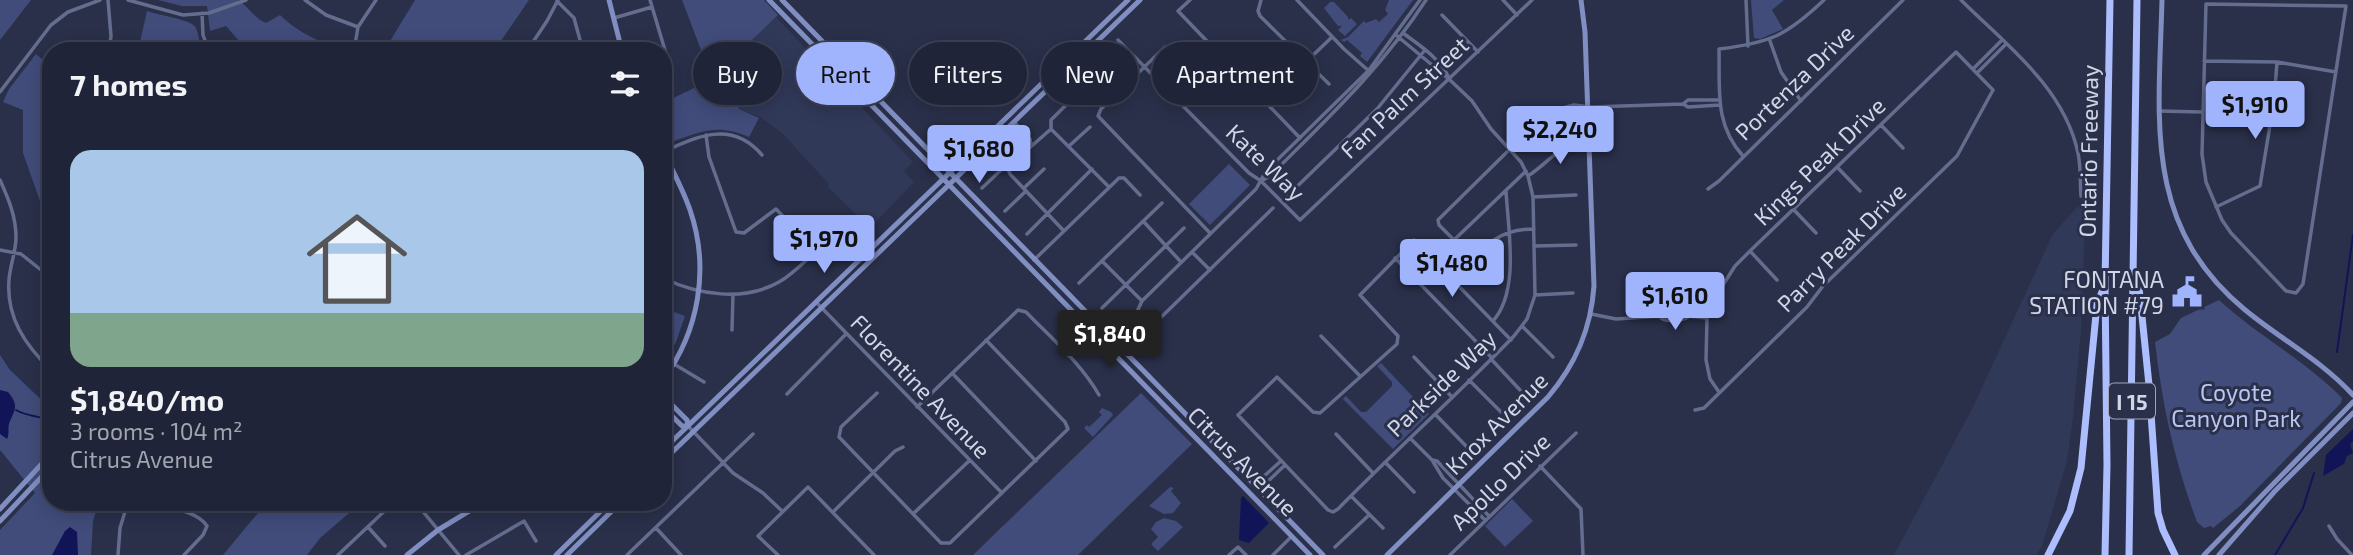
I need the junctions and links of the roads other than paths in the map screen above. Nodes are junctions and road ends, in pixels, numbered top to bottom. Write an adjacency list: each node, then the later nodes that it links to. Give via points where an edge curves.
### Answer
1 (100, 0): 66 (street, via 68,12 51,25)
2 (107, 0): 40 (street)
3 (128, 0): 31 (street, via 183,15)
4 (246, 0): 31 (street)
5 (305, 0): 35 (street)
6 (376, 0): 35 (street)
7 (557, 0): 43 (street); 44 (street, via 574,18)
8 (609, 0): 34 (main road)
9 (650, 0): 30 (street)
10 (769, 0): 101 (main road, Citrus Avenue)
11 (782, 0): 99 (main road, Citrus Avenue)
12 (1128, 0): 99 (main road)
13 (1140, 0): 47 (main road)
14 (1190, 0): 83 (street, via 1178,11)
15 (1261, 0): 48 (street, via 1260,16)
16 (1420, 0): 36 (street)
17 (1426, 0): 36 (street)
18 (1503, 0): 33 (street)
19 (1532, 0): 33 (street, Fan Palm Street)
20 (1581, 0): 72 (main road, Knox Avenue)
21 (1746, 0): 50 (street)
22 (1824, 0): 39 (street, via 1793,29)
23 (1903, 0): 68 (street, Portenza Drive)
24 (1961, 0): 49 (street)
25 (2110, 0): 151 (highway, Ontario Freeway / I 15)
26 (2137, 0): 136 (highway, Ontario Freeway / I 15)
27 (2162, 0): 73 (main road)
28 (1299, 1): 37 (street)
29 (2274, 2): 55 (street, via 2206,4); 61 (street, via 2346,6)
30 (652, 7): 34 (street); 46 (street)
31 (202, 13): 41 (street)
32 (1442, 15): 53 (street)
33 (1517, 15): 53 (street, Fan Palm Street)
34 (613, 18): 45 (main road)
35 (358, 27): 42 (street)
36 (1400, 34): 52 (street, Parkside Way); 60 (street)
37 (1332, 37): 51 (street); 60 (street)
38 (1118, 40): 57 (street, Kate Way)
39 (1770, 40): 50 (street); 68 (street, via 1781,72)
40 (110, 42)
41 (205, 42)
42 (356, 42)
43 (533, 42)
44 (581, 42)
45 (620, 42)
46 (662, 42)
47 (1096, 42)
48 (1286, 42)
49 (2004, 42): 58 (street); 63 (street); 115 (street, via 2051,90 2063,111 2079,155)
50 (1748, 46): 69 (street, via 1718,49)
51 (1318, 50)
52 (1423, 52): 64 (street, Parkside Way); 116 (street, via 1377,109)
53 (1478, 52): 64 (street, Fan Palm Street)
54 (1152, 59): 57 (street)
55 (2204, 61): 56 (street); 74 (street)
56 (2277, 62): 61 (street); 118 (street, via 2260,186)
57 (1144, 66): 59 (street); 104 (street, Kate Way)
58 (1973, 69): 63 (street); 76 (street, Kings Peak Drive, via 1956,52)
59 (1138, 72)
60 (1370, 72): 83 (street)
61 (2336, 72): 118 (street, via 2303,284 2296,293 2286,291 2243,246)
62 (1318, 73): 65 (street)
63 (1977, 74): 187 (street, Parry Peak Drive, via 1993,90 1956,156)
64 (1450, 80): 89 (street, Parkside Way); 123 (street, Fan Palm Street)
65 (1329, 84)
66 (0, 92)
67 (1041, 95): 75 (main road)
68 (1801, 101): 91 (street, Portenza Drive)
69 (1720, 102): 72 (street, via 1688,107); 91 (street, via 1726,133)
70 (1066, 105): 79 (street, via 1051,120)
71 (1105, 105): 128 (street, via 1098,116)
72 (1588, 108): 84 (main road, Knox Avenue); 89 (street, via 1550,115)
73 (2159, 111): 74 (street); 190 (main road, via 2168,193 2197,256 2231,298 2325,367)
74 (2203, 112): 118 (street, via 2203,167)
75 (1014, 121): 77 (main road); 80 (street)
76 (1881, 125): 88 (street); 93 (street, Kings Peak Drive)
77 (1008, 127): 82 (street); 102 (main road)
78 (1090, 127): 86 (street)
79 (1051, 129): 85 (street); 86 (street)
80 (1026, 134): 82 (street); 85 (street)
81 (706, 135): 87 (street); 90 (street, via 740,138); 156 (street, via 709,158 733,228 739,234 776,209 816,251 779,282 763,290)
82 (1021, 139): 85 (street)
83 (1302, 140): 104 (street, via 1266,171)
84 (1589, 144): 100 (street, via 1567,146); 162 (main road, Knox Avenue)
85 (1031, 145): 96 (street)
86 (1069, 145): 98 (street)
87 (672, 147)
88 (1903, 148)
89 (1510, 149): 100 (street, Parkside Way); 132 (street, via 1437,220)
90 (762, 155)
91 (1743, 156): 108 (street, Portenza Drive)
92 (994, 159): 95 (street)
93 (1838, 168): 111 (street); 120 (street, Kings Peak Drive)
94 (672, 169): 154 (main road, via 694,224)
95 (1002, 169): 96 (street); 107 (street)
96 (1009, 169): 109 (street)
97 (1044, 169): 109 (street)
98 (1092, 169): 106 (street); 122 (street)
99 (949, 173): 101 (main road); 102 (main road, Citrus Avenue)
100 (1527, 174): 110 (street); 114 (street, Parkside Way)
101 (942, 179): 105 (main road, Citrus Avenue); 158 (main road)
102 (954, 179): 105 (main road); 143 (main road, Citrus Avenue)
103 (0, 180): 139 (street, via 14,217)
104 (1261, 181): 116 (street, Kate Way); 128 (street)
105 (948, 185): 160 (main road); 168 (main road, Citrus Avenue)
106 (1108, 187): 112 (street, via 1124,178); 127 (street)
107 (982, 188)
108 (1708, 189)
109 (1025, 190): 121 (street); 122 (street)
110 (1506, 191): 129 (street); 132 (street)
111 (1860, 191)
112 (1140, 195)
113 (1576, 195): 114 (street)
114 (1533, 197): 126 (street, Parkside Way)
115 (2081, 197)
116 (1282, 201): 123 (street, Kate Way)
117 (1162, 203): 124 (street)
118 (2216, 207)
119 (1273, 208): 147 (street)
120 (1794, 210): 130 (street); 138 (street, Kings Peak Drive)
121 (1005, 211)
122 (1047, 213): 127 (street); 131 (street)
123 (1300, 220)
124 (1143, 221): 134 (street); 144 (street)
125 (1184, 228): 134 (street)
126 (1534, 229): 129 (street); 135 (street, Parkside Way)
127 (1063, 230): 143 (street)
128 (1210, 233): 140 (street)
129 (1508, 233): 141 (street); 164 (street, via 1509,288)
130 (1816, 233)
131 (1027, 234)
132 (1454, 240): 141 (street, via 1471,257)
133 (1576, 245): 135 (street)
134 (1166, 246): 145 (street); 153 (street)
135 (1535, 246): 157 (street, Parkside Way)
136 (2134, 246): 275 (highway, Ontario Freeway / I 15); 276 (highway, via 2158,513)
137 (0, 250): 139 (street)
138 (1750, 251): 149 (street); 163 (street, Kings Peak Drive, via 1710,297)
139 (15, 252): 146 (street); 178 (street, via 9,282 14,321)
140 (1192, 252): 145 (street); 147 (street)
141 (1478, 255): 148 (street)
142 (1395, 258): 148 (street, via 1414,240); 177 (street); 182 (street, via 1360,295 1399,340)
143 (1034, 260): 171 (main road, Citrus Avenue)
144 (1102, 261): 152 (street); 153 (street)
145 (1181, 262): 159 (street)
146 (42, 270)
147 (1210, 270): 167 (street)
148 (1452, 280): 164 (street)
149 (1777, 280)
150 (672, 281): 154 (street)
151 (2105, 283): 273 (highway, via 2097,304 2081,468 2070,511); 274 (highway, Ontario Freeway / I 15)
152 (1079, 284)
153 (1126, 285): 159 (street); 161 (street)
154 (699, 289): 156 (street); 179 (main road, via 692,324)
155 (1573, 293): 157 (street)
156 (733, 294): 166 (street)
157 (1535, 295): 165 (street, Parkside Way)
158 (816, 302): 160 (street, Florentine Avenue); 200 (main road)
159 (1142, 302): 171 (street, via 1135,316)
160 (822, 308): 169 (street, Florentine Avenue); 201 (main road)
161 (1102, 309)
162 (1591, 314): 163 (street, via 1616,319); 222 (main road, Knox Avenue, via 1579,351 1557,387)
163 (1707, 318): 187 (street, via 1707,372)
164 (1493, 321): 173 (street)
165 (1522, 326): 173 (street, Parkside Way); 176 (street)
166 (732, 330)
167 (1146, 332)
168 (1093, 333): 174 (street); 249 (main road, Citrus Avenue)
169 (846, 334): 188 (street); 194 (street, Florentine Avenue)
170 (1321, 336): 182 (street)
171 (1109, 337): 221 (main road, Citrus Avenue)
172 (986, 340): 174 (street, via 1022,310); 181 (street); 212 (street, via 1068,429)
173 (1511, 340): 177 (street, Parkside Way)
174 (1069, 356): 189 (street)
175 (1414, 357): 191 (street)
176 (1553, 357)
177 (1491, 359): 183 (street, Parkside Way); 185 (street)
178 (42, 360)
179 (674, 364): 180 (main road); 184 (street)
180 (672, 367)
181 (952, 373): 194 (street); 212 (street)
182 (1360, 376): 211 (street, via 1321,414 1313,412 1277,377 1238,415)
183 (1469, 380): 191 (street, Parkside Way); 196 (street)
184 (704, 382)
185 (1520, 390)
186 (877, 393): 218 (street, via 841,428 839,437)
187 (1719, 393): 195 (street, Parry Peak Drive, via 1704,408)
188 (787, 394)
189 (1099, 395)
190 (2353, 395)
191 (1452, 397): 198 (street, Parkside Way)
192 (2353, 401): 277 (main road)
193 (672, 406): 200 (main road)
194 (917, 407): 210 (street, Florentine Avenue)
195 (1695, 410)
196 (1501, 412)
197 (2353, 413): 278 (main road, via 2274,491)
198 (1435, 414): 205 (street, Parkside Way); 207 (street)
199 (672, 416): 200 (main road)
200 (688, 426): 201 (street); 206 (main road)
201 (693, 432): 209 (main road); 215 (street)
202 (1576, 433): 217 (street, Apollo Drive)
203 (753, 434): 215 (street)
204 (1336, 434): 219 (street)
205 (1410, 438): 213 (street, Parkside Way); 222 (street)
206 (672, 441)
207 (1466, 446)
208 (903, 447): 218 (street)
209 (672, 452)
210 (970, 460): 225 (street, Florentine Avenue); 239 (street)
211 (1281, 460): 216 (street); 221 (street)
212 (1036, 461): 225 (street)
213 (1385, 462): 219 (street, Parkside Way); 224 (street)
214 (42, 464): 229 (main road)
215 (724, 464): 237 (street); 246 (street)
216 (1285, 465): 223 (street); 226 (street, Parkside Way, via 1328,510 1333,512)
217 (1539, 466): 241 (street, Apollo Drive); 272 (street, via 1581,509)
218 (873, 471): 238 (street); 239 (street)
219 (1373, 473): 226 (street, Parkside Way)
220 (42, 477): 243 (main road)
221 (1254, 485): 223 (main road, Citrus Avenue)
222 (1457, 487): 227 (street); 228 (street); 270 (main road, Knox Avenue)
223 (1259, 490): 269 (main road, Citrus Avenue)
224 (1414, 492)
225 (1002, 494): 239 (street, via 950,543 941,543)
226 (1351, 496): 240 (street)
227 (1475, 500): 228 (street); 241 (street)
228 (1470, 505): 242 (street)
229 (0, 509)
230 (125, 511): 253 (street)
231 (180, 511): 254 (street, via 207,526)
232 (385, 511): 245 (street)
233 (422, 511): 248 (street)
234 (469, 511): 248 (main road)
235 (601, 511): 259 (main road)
236 (612, 511): 260 (main road)
237 (782, 512): 238 (street, via 808,487); 263 (street, via 758,536)
238 (833, 512): 264 (street)
239 (914, 513)
240 (1369, 515): 247 (street); 252 (street)
241 (1489, 516): 242 (street, Apollo Drive)
242 (1485, 520): 271 (street, Apollo Drive)
243 (0, 521)
244 (2329, 526): 279 (street)
245 (368, 527): 251 (street); 255 (street)
246 (656, 527): 261 (street); 262 (street)
247 (1383, 528)
248 (438, 530): 256 (main road); 257 (street)
249 (1292, 536): 267 (street); 268 (main road, Citrus Avenue)
250 (536, 541): 258 (street, via 524,521)
251 (384, 546)
252 (1335, 547)
253 (118, 555)
254 (184, 555)
255 (338, 555)
256 (407, 555)
257 (458, 555)
258 (466, 555)
259 (556, 555)
260 (567, 555)
261 (627, 555)
262 (681, 555)
263 (778, 555)
264 (874, 555)
265 (1229, 555): 266 (street, via 1238,547)
266 (1246, 555)
267 (1273, 555)
268 (1311, 555)
269 (1323, 555)
270 (1387, 555)
271 (1450, 555)
272 (1583, 555)
273 (2048, 555)
274 (2105, 555)
275 (2129, 555)
276 (2175, 555)
277 (2204, 555)
278 (2219, 555)
279 (2352, 555)

